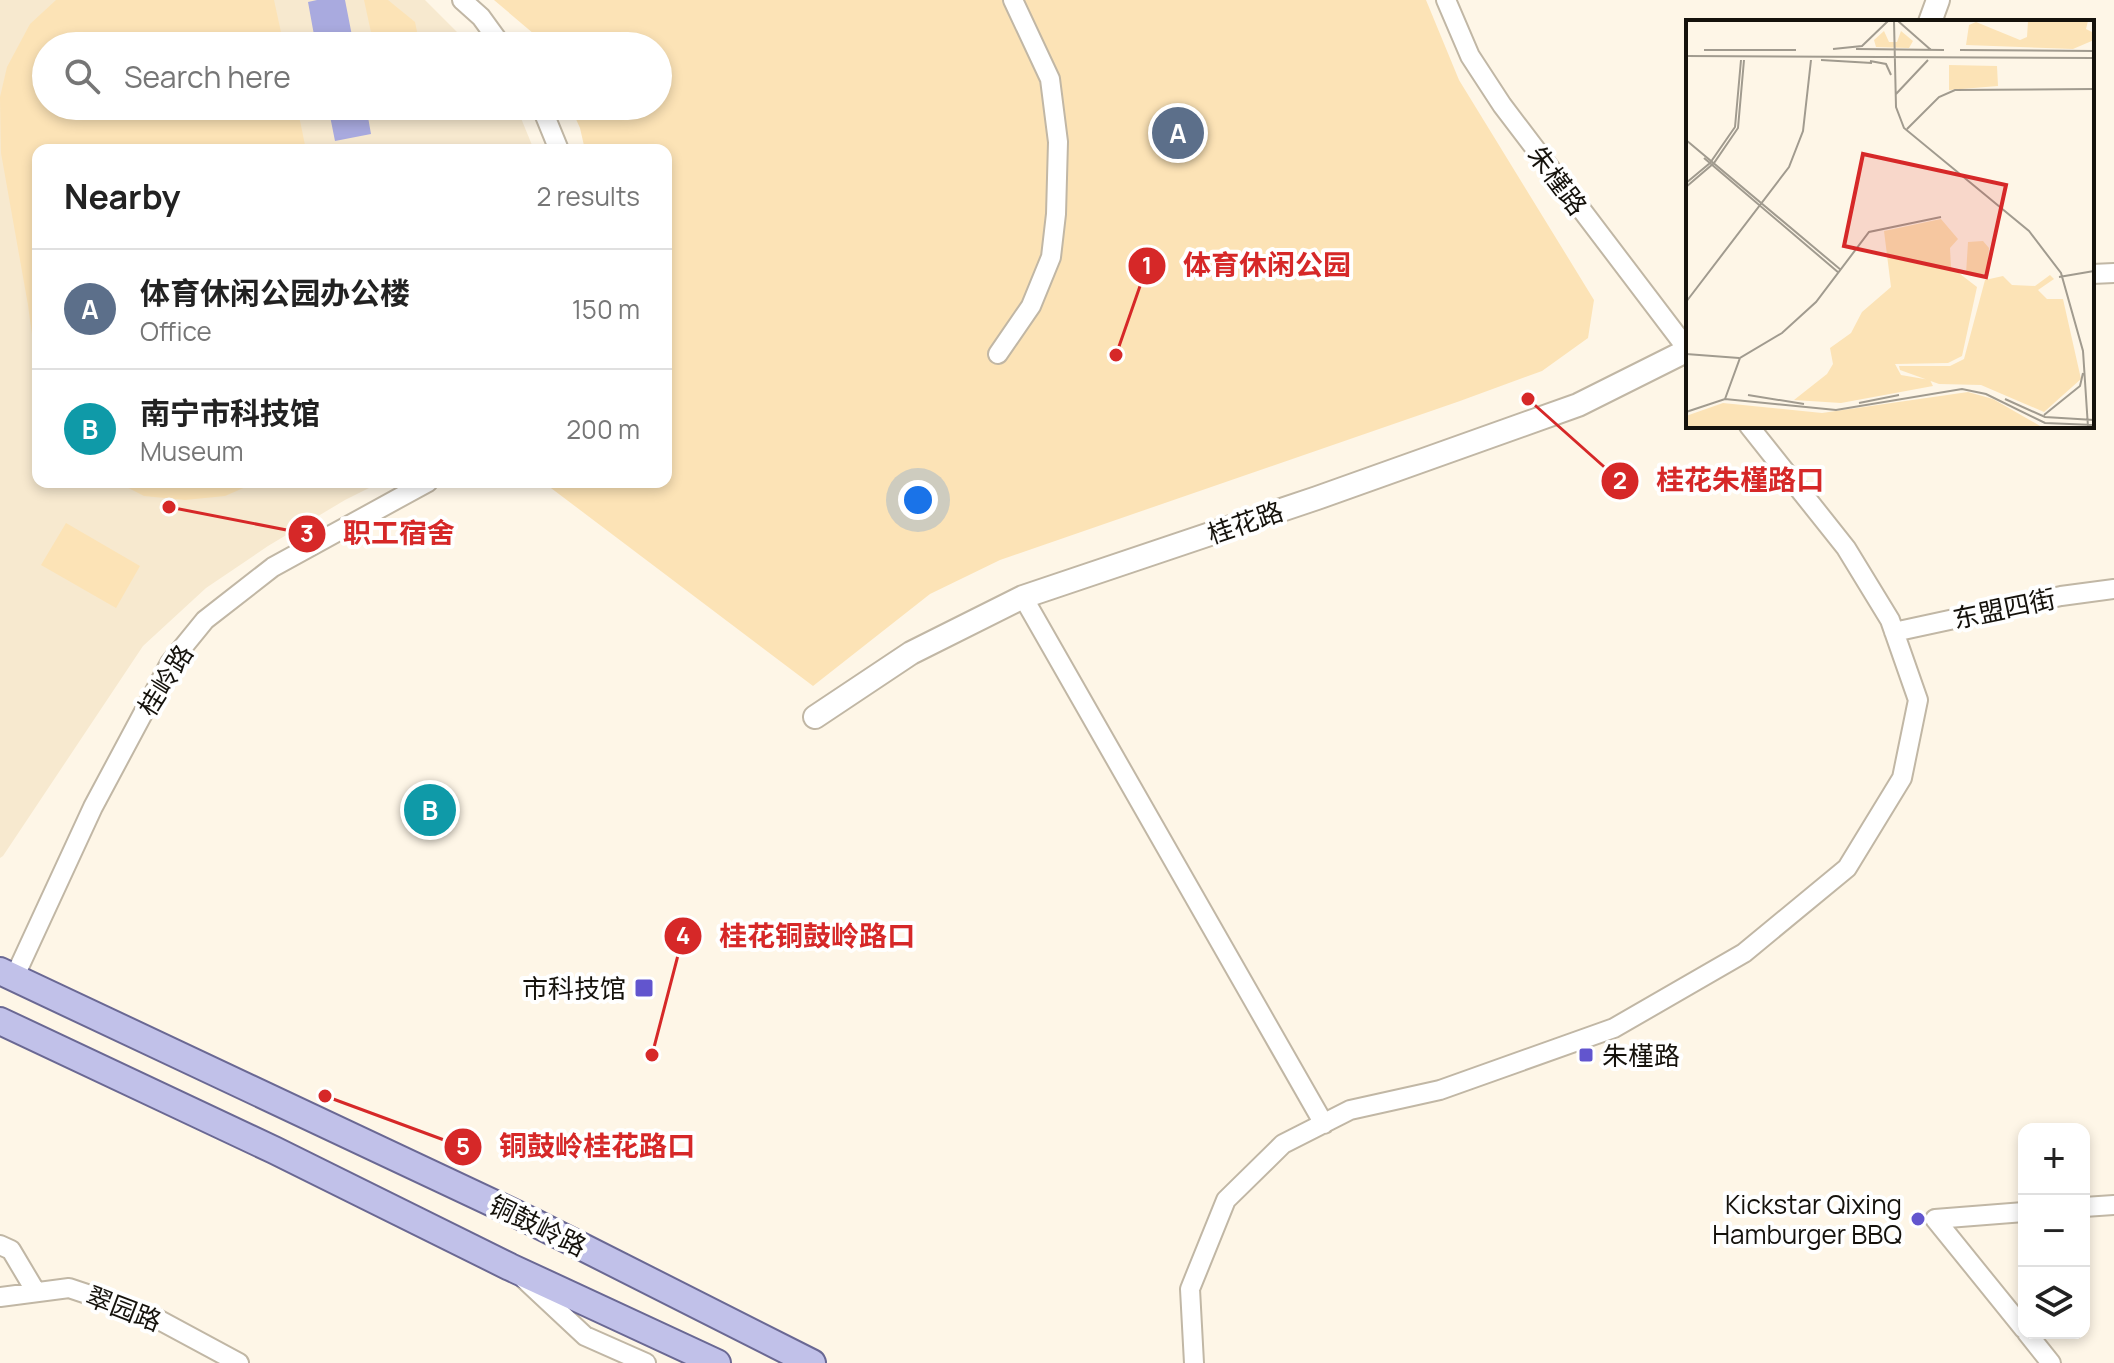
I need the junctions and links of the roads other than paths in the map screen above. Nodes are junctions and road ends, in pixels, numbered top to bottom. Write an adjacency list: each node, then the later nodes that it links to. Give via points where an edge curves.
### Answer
1 (462, 0): 6 (street)
2 (1013, 0): 13 (street, via 1050,79 1058,142 1056,214 1051,257 1031,306)
3 (1446, 0): 11 (street, 朱槿路, via 1470,56 1502,105)
4 (1938, 0): 5 (street)
5 (1931, 20)
6 (492, 32)
7 (547, 120): 8 (street)
8 (557, 144)
9 (2114, 273): 10 (street)
10 (2094, 274)
11 (1686, 347)
12 (1686, 351): 17 (street, 桂花路, via 1578,405)
13 (998, 354)
14 (1751, 428): 18 (street, via 1846,548)
15 (417, 488): 20 (street, 桂岭路, via 273,567 205,620 170,663)
16 (2114, 589): 18 (street, 东盟四街)
17 (1023, 597): 19 (street, 桂花路, via 911,653); 24 (street)
18 (1894, 632): 24 (street, via 1918,700 1902,778 1847,868 1744,953 1614,1028 1440,1090 1350,1110)
19 (815, 717)
20 (7, 975): 22 (main road, 铜鼓岭路)
21 (0, 1021): 23 (main road, 铜鼓岭路)
22 (181, 1057): 23 (main road); 37 (main road, 铜鼓岭路, via 531,1221)
23 (162, 1098): 29 (main road, 铜鼓岭路)
24 (1324, 1124): 38 (street, via 1283,1144 1226,1200 1190,1289)
25 (2114, 1205): 26 (street)
26 (2090, 1207)
27 (2018, 1212): 32 (street, via 1935,1219)
28 (0, 1245): 30 (street, via 11,1250)
29 (510, 1267): 35 (street, via 585,1336); 36 (main road, 铜鼓岭路)
30 (36, 1292): 31 (street, 翠园路); 34 (street, 翠园路, via 69,1288 150,1315)
31 (0, 1297)
32 (2018, 1321)
33 (2032, 1339): 39 (street)
34 (239, 1363)
35 (646, 1363)
36 (717, 1363)
37 (812, 1363)
38 (1194, 1363)
39 (2051, 1363)

